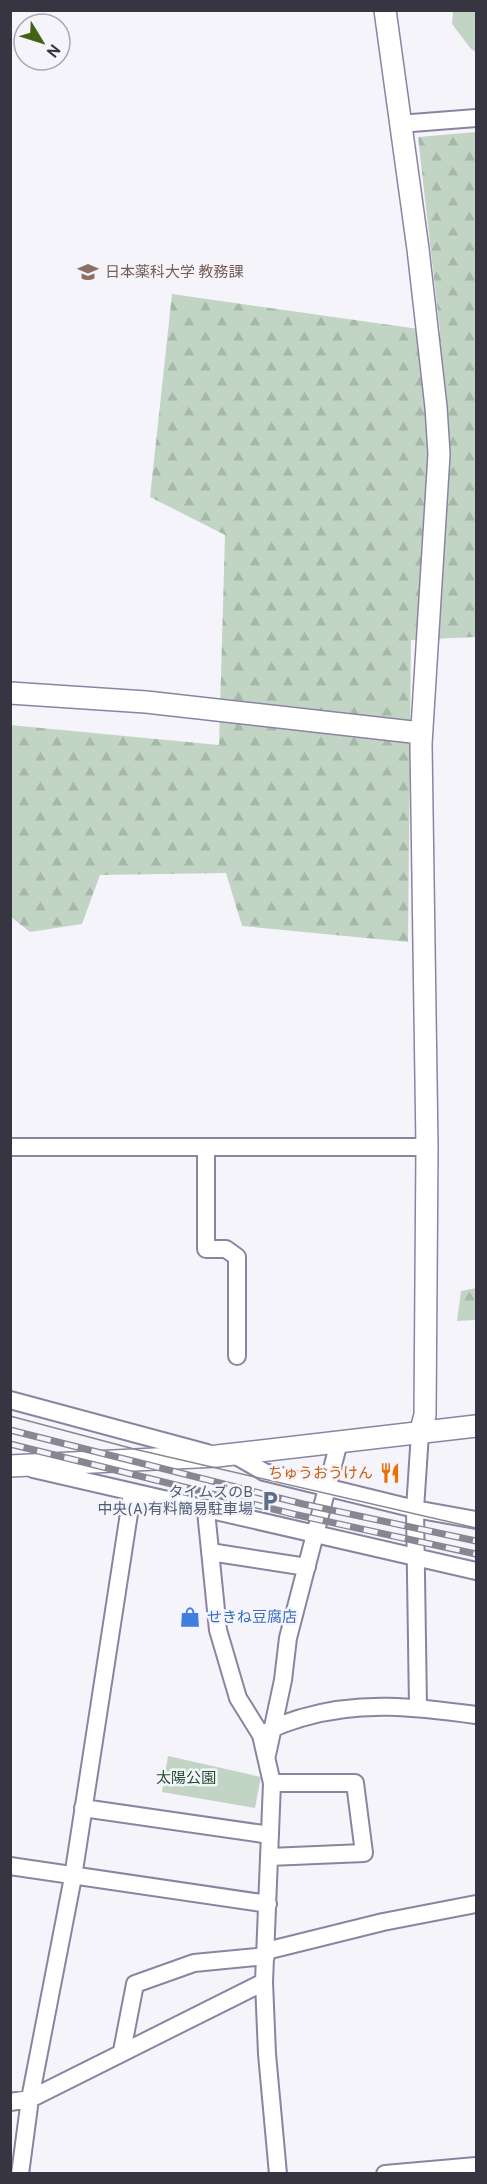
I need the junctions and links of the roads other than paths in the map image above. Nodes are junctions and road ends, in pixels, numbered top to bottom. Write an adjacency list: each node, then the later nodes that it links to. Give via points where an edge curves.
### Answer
1 (385, 10): 3 (street)
2 (477, 118): 3 (street)
3 (399, 124): 5 (street, via 418,249 439,454)
4 (10, 693): 5 (street, via 146,702)
5 (421, 734): 7 (street)
6 (10, 1147): 8 (street)
7 (427, 1147): 8 (street); 12 (street, via 425,1414)
8 (206, 1148): 9 (street, via 206,1249 226,1249 237,1257)
9 (237, 1356)
10 (10, 1400): 14 (street)
11 (477, 1426): 12 (street)
12 (420, 1433): 13 (street); 18 (street)
13 (339, 1442): 14 (street); 16 (street)
14 (225, 1455): 15 (street); 16 (street, via 264,1472)
15 (14, 1466): 17 (street)
16 (327, 1487): 18 (street); 21 (street)
17 (132, 1494): 19 (street); 30 (street)
18 (415, 1509): 20 (street); 23 (street)
19 (206, 1511): 21 (street); 22 (street)
20 (477, 1520)
21 (315, 1536): 23 (street); 24 (street)
22 (210, 1552): 24 (street); 28 (street, via 218,1630 238,1698)
23 (416, 1558): 25 (street); 26 (street)
24 (307, 1567): 28 (street)
25 (477, 1571)
26 (418, 1707): 27 (street); 28 (street, via 358,1706 326,1711)
27 (477, 1715)
28 (268, 1731): 29 (street)
29 (272, 1783): 31 (street); 32 (street, via 355,1783 364,1853)
30 (83, 1808): 31 (street); 34 (street)
31 (270, 1835): 32 (street)
32 (269, 1857): 35 (street)
33 (10, 1866): 34 (street)
34 (73, 1877): 35 (street); 40 (street)
35 (268, 1904): 37 (street)
36 (477, 1904): 37 (street, via 383,1922)
37 (266, 1954): 38 (street); 39 (street, via 194,1963 135,1984)
38 (264, 1982): 39 (street); 44 (street)
39 (122, 2051): 40 (street)
40 (30, 2099): 41 (street); 43 (street)
41 (10, 2102)
42 (477, 2166): 45 (street)
43 (20, 2174)
44 (278, 2174)
45 (385, 2174)

